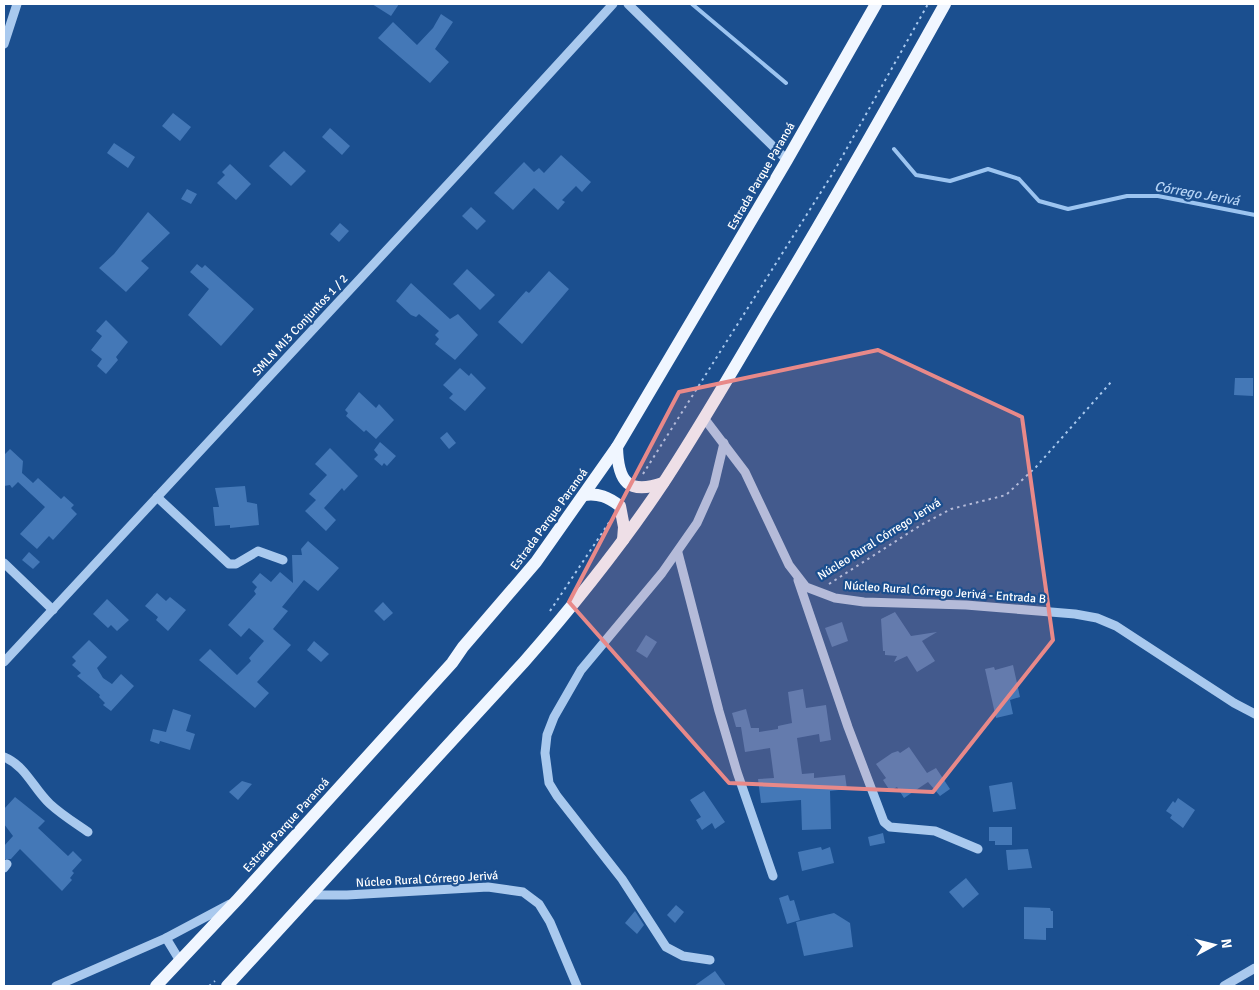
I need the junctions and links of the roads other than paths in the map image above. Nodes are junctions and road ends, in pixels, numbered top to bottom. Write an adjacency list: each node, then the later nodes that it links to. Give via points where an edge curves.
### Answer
1 (17, 4): 6 (street)
2 (613, 4): 13 (street, SMLN MI3 Conjuntos 1 / 2)
3 (628, 4): 7 (street)
4 (876, 4): 7 (main road, Estrada Parque Paranoá)
5 (945, 4): 8 (main road, via 846,182)
6 (4, 44)
7 (787, 160): 10 (main road, Estrada Parque Paranoá)
8 (704, 418): 9 (street, Núcleo Rural Córrego Jerivá - Entrada B); 11 (main road)
9 (724, 443): 15 (street, via 706,504); 18 (street, Núcleo Rural Córrego Jerivá - Entrada B, via 749,480)
10 (617, 447): 11 (main road, via 618,468 624,480 635,488); 12 (main road, Estrada Parque Paranoá)
11 (663, 483): 14 (main road)
12 (584, 494): 14 (main road, via 609,498 620,506); 27 (main road, Estrada Parque Paranoá, via 536,562 452,663)
13 (157, 497): 16 (street, via 229,564 236,564 258,551); 19 (street, SMLN MI3 Conjuntos 1 / 2)
14 (623, 540): 26 (main road, via 530,656)
15 (678, 553): 25 (street, via 724,729); 30 (street, via 581,670 554,717 544,753 550,783 567,812 622,879 666,947 682,956)
16 (283, 560)
17 (4, 563): 19 (street)
18 (797, 578): 21 (street, Núcleo Rural Córrego Jerivá - Entrada B, via 817,592 864,602 966,605 1097,618 1116,626); 24 (street, via 884,822 893,828 935,831)
19 (53, 610): 20 (street, SMLN MI3 Conjuntos 1 / 2)
20 (4, 662)
21 (1255, 714)
22 (4, 757): 23 (street, via 23,770 49,803)
23 (88, 832)
24 (978, 849)
25 (773, 876)
26 (310, 895): 32 (main road); 35 (street, Núcleo Rural Córrego Jerivá, via 488,887 523,892 539,904 550,922)
27 (238, 899): 28 (street); 29 (main road, Estrada Parque Paranoá)
28 (166, 938): 29 (street); 33 (street)
29 (180, 960): 34 (main road, Estrada Parque Paranoá)
30 (710, 960)
31 (1255, 968): 36 (street)
32 (223, 981)
33 (56, 986)
34 (156, 986)
35 (577, 986)
36 (1224, 986)

